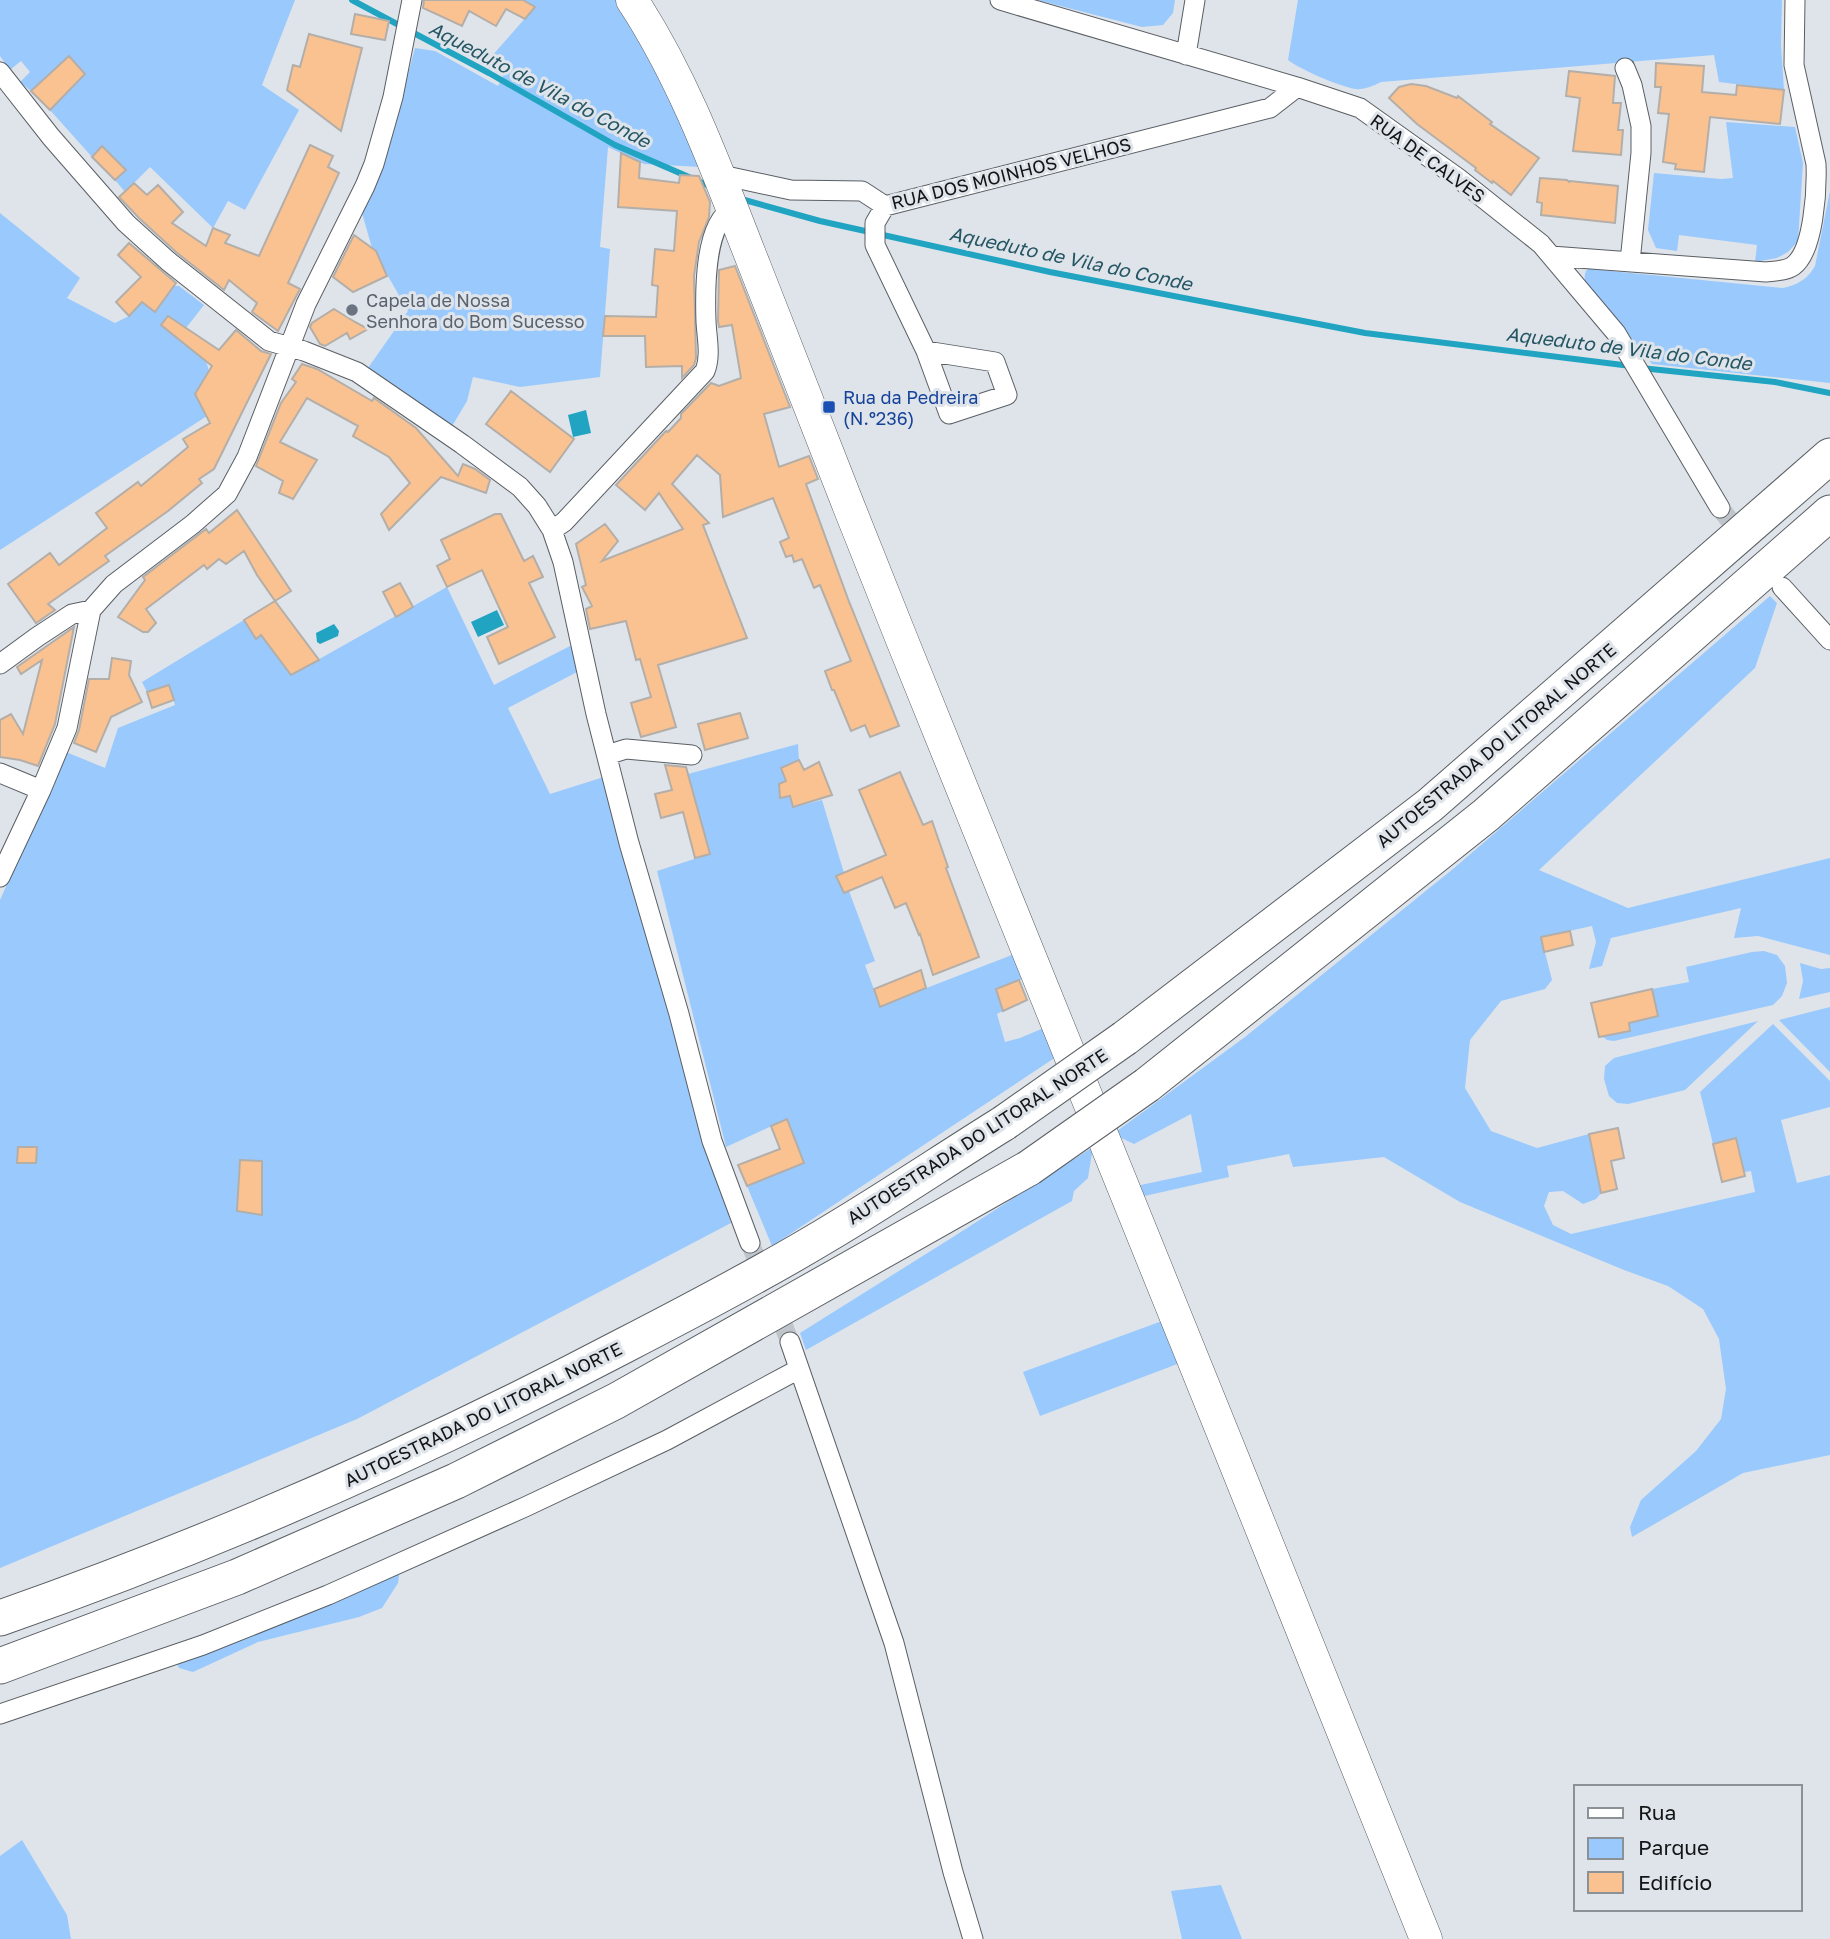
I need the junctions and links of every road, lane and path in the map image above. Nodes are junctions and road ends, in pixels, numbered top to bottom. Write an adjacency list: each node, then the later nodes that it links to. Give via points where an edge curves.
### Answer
1 (412, 0): 15 (street, via 374,164)
2 (632, 0): 10 (main road, via 680,83)
3 (1000, 0): 6 (street, RUA DE CALVES)
4 (1195, 0): 6 (street)
5 (1795, 0): 14 (street, via 1794,65 1816,164 1809,239 1799,259 1792,267 1766,272)
6 (1186, 55): 9 (street, RUA DE CALVES)
7 (1625, 68): 14 (street, via 1641,126)
8 (0, 72): 15 (street, via 126,223 269,341)
9 (1297, 87): 11 (street, RUA DOS MOINHOS VELHOS, via 1270,108); 13 (street, RUA DE CALVES, via 1360,108 1458,178)
10 (718, 174): 11 (street, RUA DOS MOINHOS VELHOS, via 791,190 862,191); 12 (main road)
11 (885, 206): 16 (street, via 875,223 875,246)
12 (732, 209): 20 (street, via 718,222 710,251 706,300 709,360 705,372); 37 (main road)
13 (1551, 256): 14 (street); 18 (street, RUA DE CALVES, via 1616,333)
14 (1630, 262)
15 (290, 346): 20 (street, via 357,372 462,444 520,487); 22 (street, via 247,457 227,494 114,584)
16 (926, 351)
17 (1830, 456): 33 (highway, AUTOESTRADA DO LITORAL NORTE, bridge, via 1430,805 1125,1038 1004,1123 822,1238 553,1383 383,1465 213,1539)
18 (1720, 508)
19 (1830, 513): 34 (highway, bridge, via 1486,815 1147,1085 1030,1168 616,1401 456,1480 237,1577)
20 (552, 530): 25 (street)
21 (1782, 587): 23 (street)
22 (91, 610): 24 (street, via 72,614); 28 (street, via 67,728)
23 (1830, 640)
24 (0, 664)
25 (607, 755): 26 (street, via 626,749); 30 (street, via 712,1141)
26 (692, 755)
27 (0, 773): 28 (street)
28 (41, 790): 29 (street)
29 (0, 877)
30 (750, 1243)
31 (790, 1342): 32 (street)
32 (799, 1369): 35 (street, via 643,1451 328,1595 203,1645); 36 (street, via 894,1643)
33 (0, 1618)
34 (0, 1666)
35 (0, 1714)
36 (973, 1939)
37 (1426, 1939)

